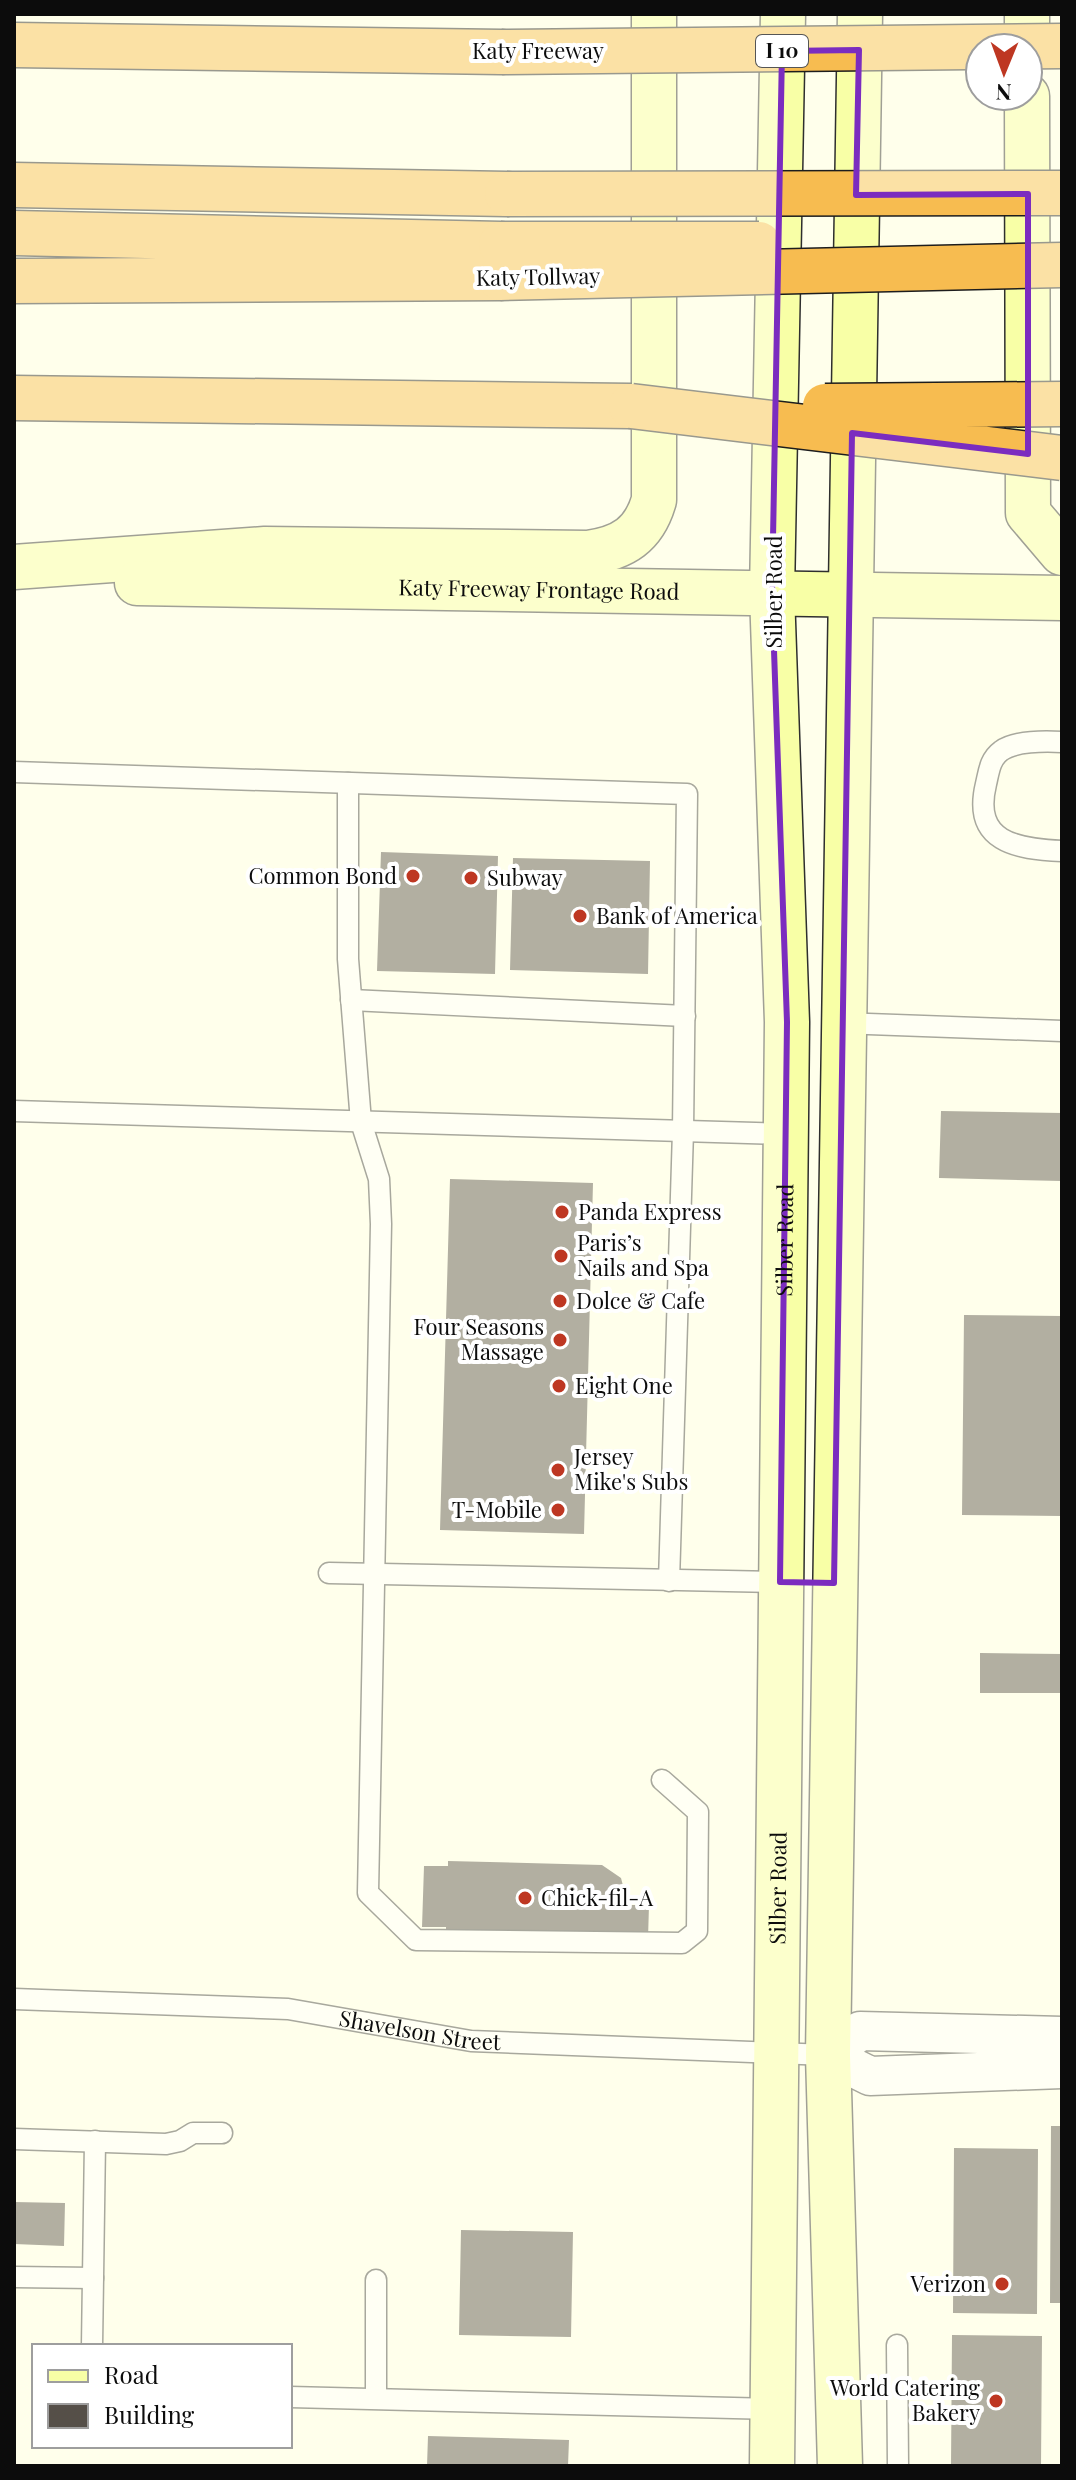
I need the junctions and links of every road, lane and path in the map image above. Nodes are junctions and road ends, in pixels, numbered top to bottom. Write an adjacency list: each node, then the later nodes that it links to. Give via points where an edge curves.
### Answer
1 (654, 14): 19 (street, via 654,500 648,521 633,538 613,549 588,553 265,549)
2 (783, 14): 21 (street, Silber Road)
3 (860, 14): 22 (street)
4 (14, 45): 5 (highway, Katy Freeway / I 10, bridge, via 502,52)
5 (1062, 46)
6 (1027, 112): 18 (street, via 1028,513)
7 (14, 185): 8 (highway, bridge, via 507,194)
8 (1062, 193)
9 (14, 233): 11 (highway)
10 (1062, 241): 11 (highway, bridge)
11 (501, 261): 12 (highway, Katy Tollway, bridge); 13 (highway, Katy Tollway)
12 (1062, 265)
13 (14, 281)
14 (14, 398): 16 (highway)
15 (1062, 404): 16 (highway, bridge)
16 (631, 406): 17 (highway, bridge)
17 (1062, 458)
18 (1062, 553)
19 (14, 567)
20 (14, 579): 21 (street, Katy Freeway Frontage Road)
21 (772, 593): 22 (street, Katy Freeway Frontage Road); 35 (street, Silber Road, via 787,1022)
22 (849, 594): 23 (street, Katy Freeway Frontage Road); 30 (street)
23 (1062, 598)
24 (1062, 742): 27 (lane, via 1004,748 992,760 982,810 992,832 1010,844)
25 (14, 772): 26 (lane)
26 (348, 783): 28 (lane); 29 (lane, via 687,794)
27 (1062, 851)
28 (351, 1000): 29 (lane); 33 (lane)
29 (685, 1016): 34 (lane)
30 (841, 1023): 31 (lane); 40 (street)
31 (1062, 1031)
32 (14, 1111): 33 (lane)
33 (361, 1122): 34 (lane); 37 (lane, via 379,1179 381,1224)
34 (683, 1131): 35 (lane); 38 (lane)
35 (785, 1134): 39 (street, Silber Road)
36 (329, 1573): 37 (lane)
37 (377, 1574): 38 (lane); 41 (lane, via 368,1893 416,1940 682,1943 697,1931 698,1812)
38 (669, 1581): 39 (lane)
39 (780, 1582): 40 (street); 44 (street, Silber Road)
40 (834, 1583): 45 (street)
41 (662, 1780)
42 (14, 1999): 44 (lane, Shavelson Street, via 288,2009 471,2041)
43 (1062, 2036): 45 (street, via 860,2031)
44 (775, 2050): 45 (lane, Shavelson Street); 57 (street, Silber Road)
45 (828, 2055): 46 (street, Shavelson Street, via 870,2076); 59 (street)
46 (1062, 2069)
47 (222, 2133): 49 (lane, via 193,2133 166,2144)
48 (14, 2139): 49 (lane)
49 (95, 2141): 51 (lane)
50 (14, 2277): 51 (lane)
51 (93, 2278): 53 (lane)
52 (376, 2280): 56 (lane)
53 (92, 2344)
54 (897, 2345): 60 (lane)
55 (292, 2397): 56 (lane)
56 (376, 2398): 57 (lane)
57 (772, 2409): 58 (street, Silber Road)
58 (772, 2466)
59 (840, 2466)
60 (898, 2466)

